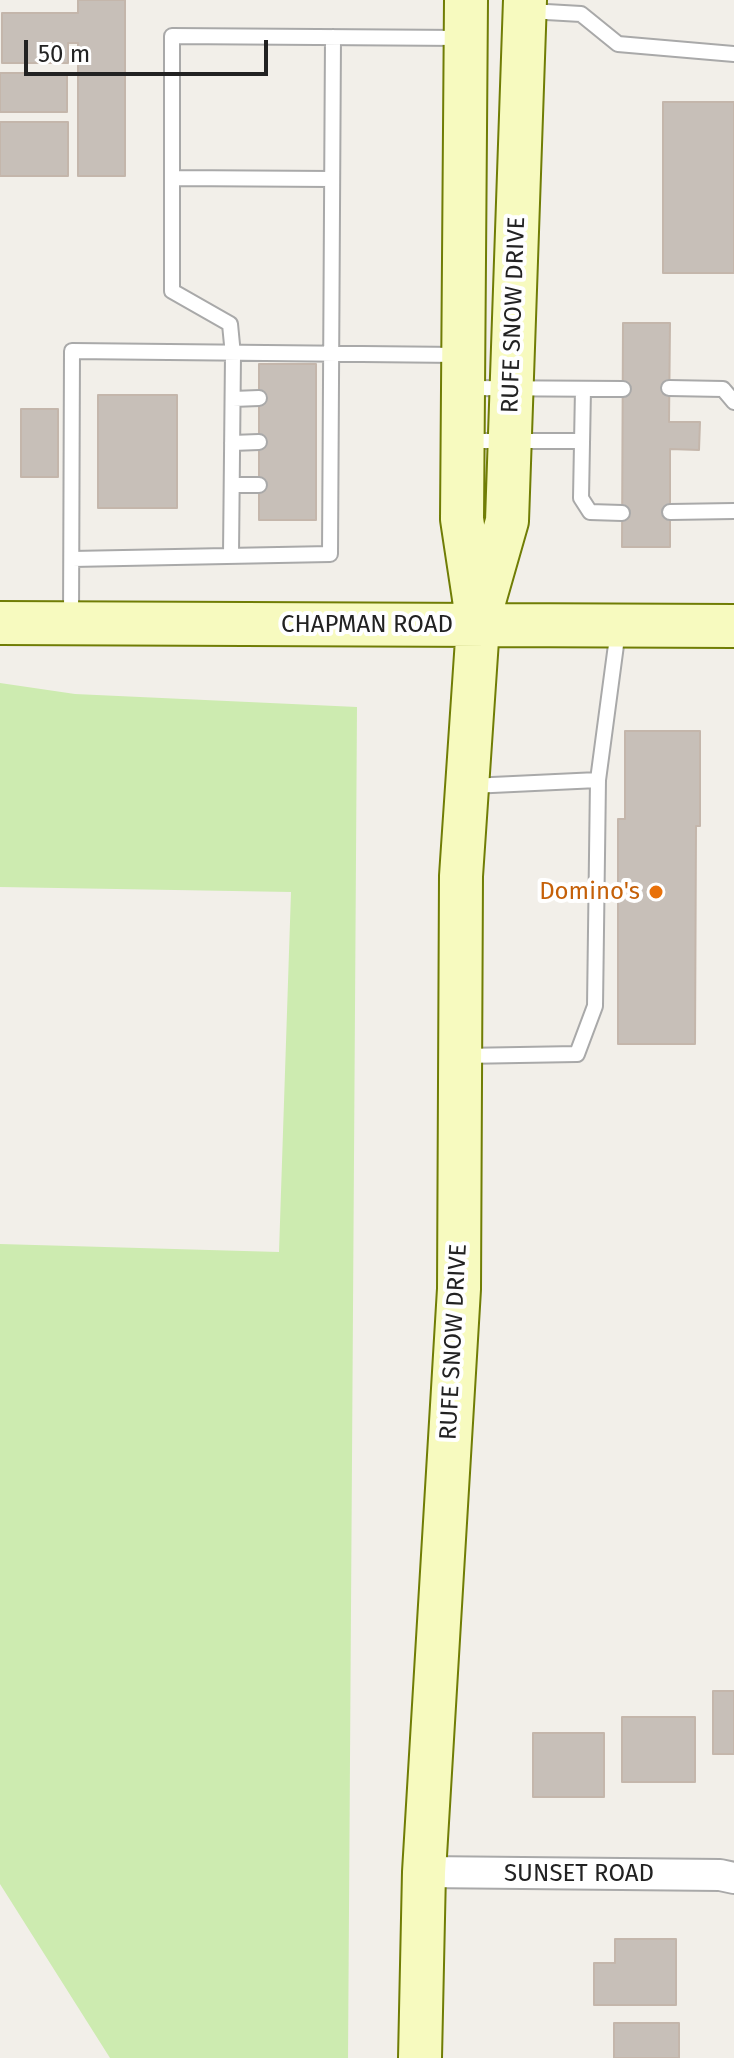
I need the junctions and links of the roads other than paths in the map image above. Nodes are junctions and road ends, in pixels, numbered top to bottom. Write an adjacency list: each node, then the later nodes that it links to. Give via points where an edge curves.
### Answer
1 (525, 6): 4 (lane, via 581,14 618,44); 11 (main road, RUFE SNOW DRIVE)
2 (466, 19): 3 (lane); 9 (main road, RUFE SNOW DRIVE)
3 (333, 37): 5 (lane, via 172,36); 6 (lane)
4 (734, 54)
5 (172, 178): 6 (lane); 8 (lane, via 172,291 230,324)
6 (332, 179): 7 (lane)
7 (331, 354): 8 (lane); 9 (lane); 27 (lane, via 323,398 330,554)
8 (233, 355): 15 (lane); 28 (lane, via 72,351)
9 (463, 371): 11 (lane); 17 (main road, RUFE SNOW DRIVE)
10 (669, 388): 16 (lane, via 723,389)
11 (511, 389): 12 (lane); 18 (main road, RUFE SNOW DRIVE)
12 (583, 389): 13 (lane); 19 (lane)
13 (623, 389)
14 (259, 398): 15 (lane)
15 (233, 399): 21 (lane)
16 (734, 402)
17 (462, 441): 18 (lane); 31 (main road, RUFE SNOW DRIVE, via 462,519)
18 (509, 441): 19 (lane); 31 (main road, RUFE SNOW DRIVE, via 507,521)
19 (582, 441): 26 (lane, via 581,498 590,512)
20 (259, 442): 21 (lane)
21 (232, 443): 22 (lane)
22 (232, 485): 23 (lane); 27 (lane)
23 (259, 485)
24 (734, 511): 25 (lane)
25 (670, 512)
26 (622, 513)
27 (231, 554): 28 (lane)
28 (72, 559): 30 (lane)
29 (0, 623): 30 (main road, CHAPMAN ROAD)
30 (71, 625): 31 (main road, CHAPMAN ROAD)
31 (478, 625): 32 (main road, CHAPMAN ROAD); 35 (main road, RUFE SNOW DRIVE)
32 (619, 626): 33 (main road, CHAPMAN ROAD); 34 (lane)
33 (734, 626)
34 (598, 780): 35 (lane); 36 (lane, via 595,1006 577,1054)
35 (467, 786): 36 (main road, RUFE SNOW DRIVE)
36 (461, 1056): 37 (main road, RUFE SNOW DRIVE, via 459,1289)
37 (424, 1872): 38 (street, SUNSET ROAD); 39 (main road, RUFE SNOW DRIVE)
38 (734, 1878)
39 (420, 2058)

